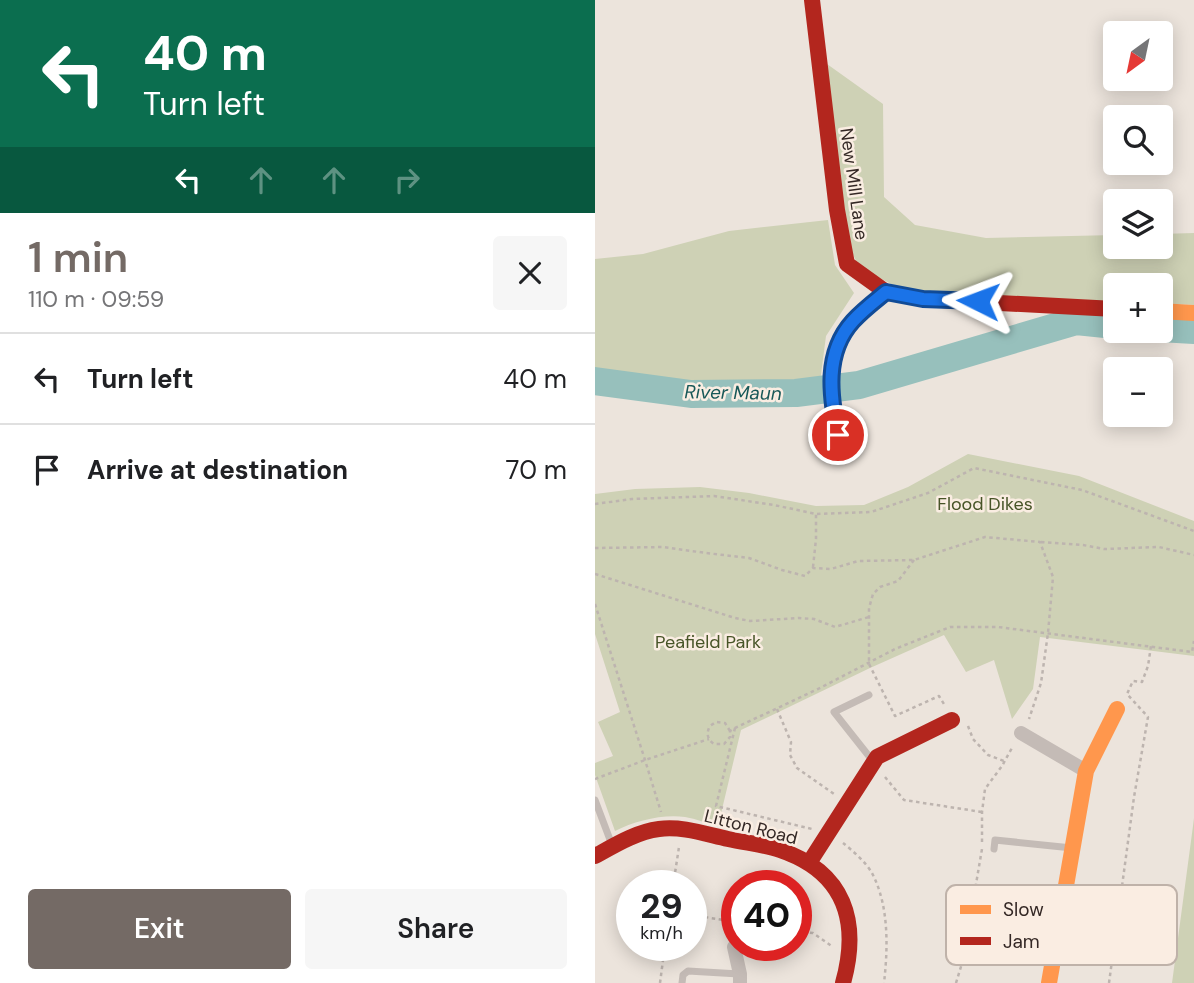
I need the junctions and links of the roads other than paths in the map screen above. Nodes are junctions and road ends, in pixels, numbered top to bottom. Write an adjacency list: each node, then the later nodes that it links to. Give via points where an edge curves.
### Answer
1 (811, 0): 2 (street, New Mill Lane, via 847,264)
2 (886, 292): 3 (street, New Mill Lane, via 923,299); 6 (lane, via 854,320 837,346 831,397)
3 (1103, 308)
4 (1173, 312): 5 (street)
5 (1194, 313)
6 (838, 435)
7 (869, 695): 11 (lane, via 834,712)
8 (1117, 709): 12 (street)
9 (958, 719): 11 (street)
10 (1021, 733): 12 (street)
11 (873, 762): 18 (street)
12 (1086, 771): 15 (street)
13 (595, 800): 14 (lane)
14 (612, 847): 17 (street, Litton Road); 18 (street, Litton Road, via 636,834 674,829 790,853)
15 (1073, 848): 16 (lane, via 995,840); 19 (street)
16 (994, 849)
17 (595, 856)
18 (809, 863): 23 (street, Litton Road, via 827,876 848,912 852,934)
19 (1066, 885)
20 (737, 961): 22 (street)
21 (1052, 965): 25 (street)
22 (740, 979): 24 (lane, via 688,971)
23 (848, 982)
24 (682, 983)
25 (1049, 983)

